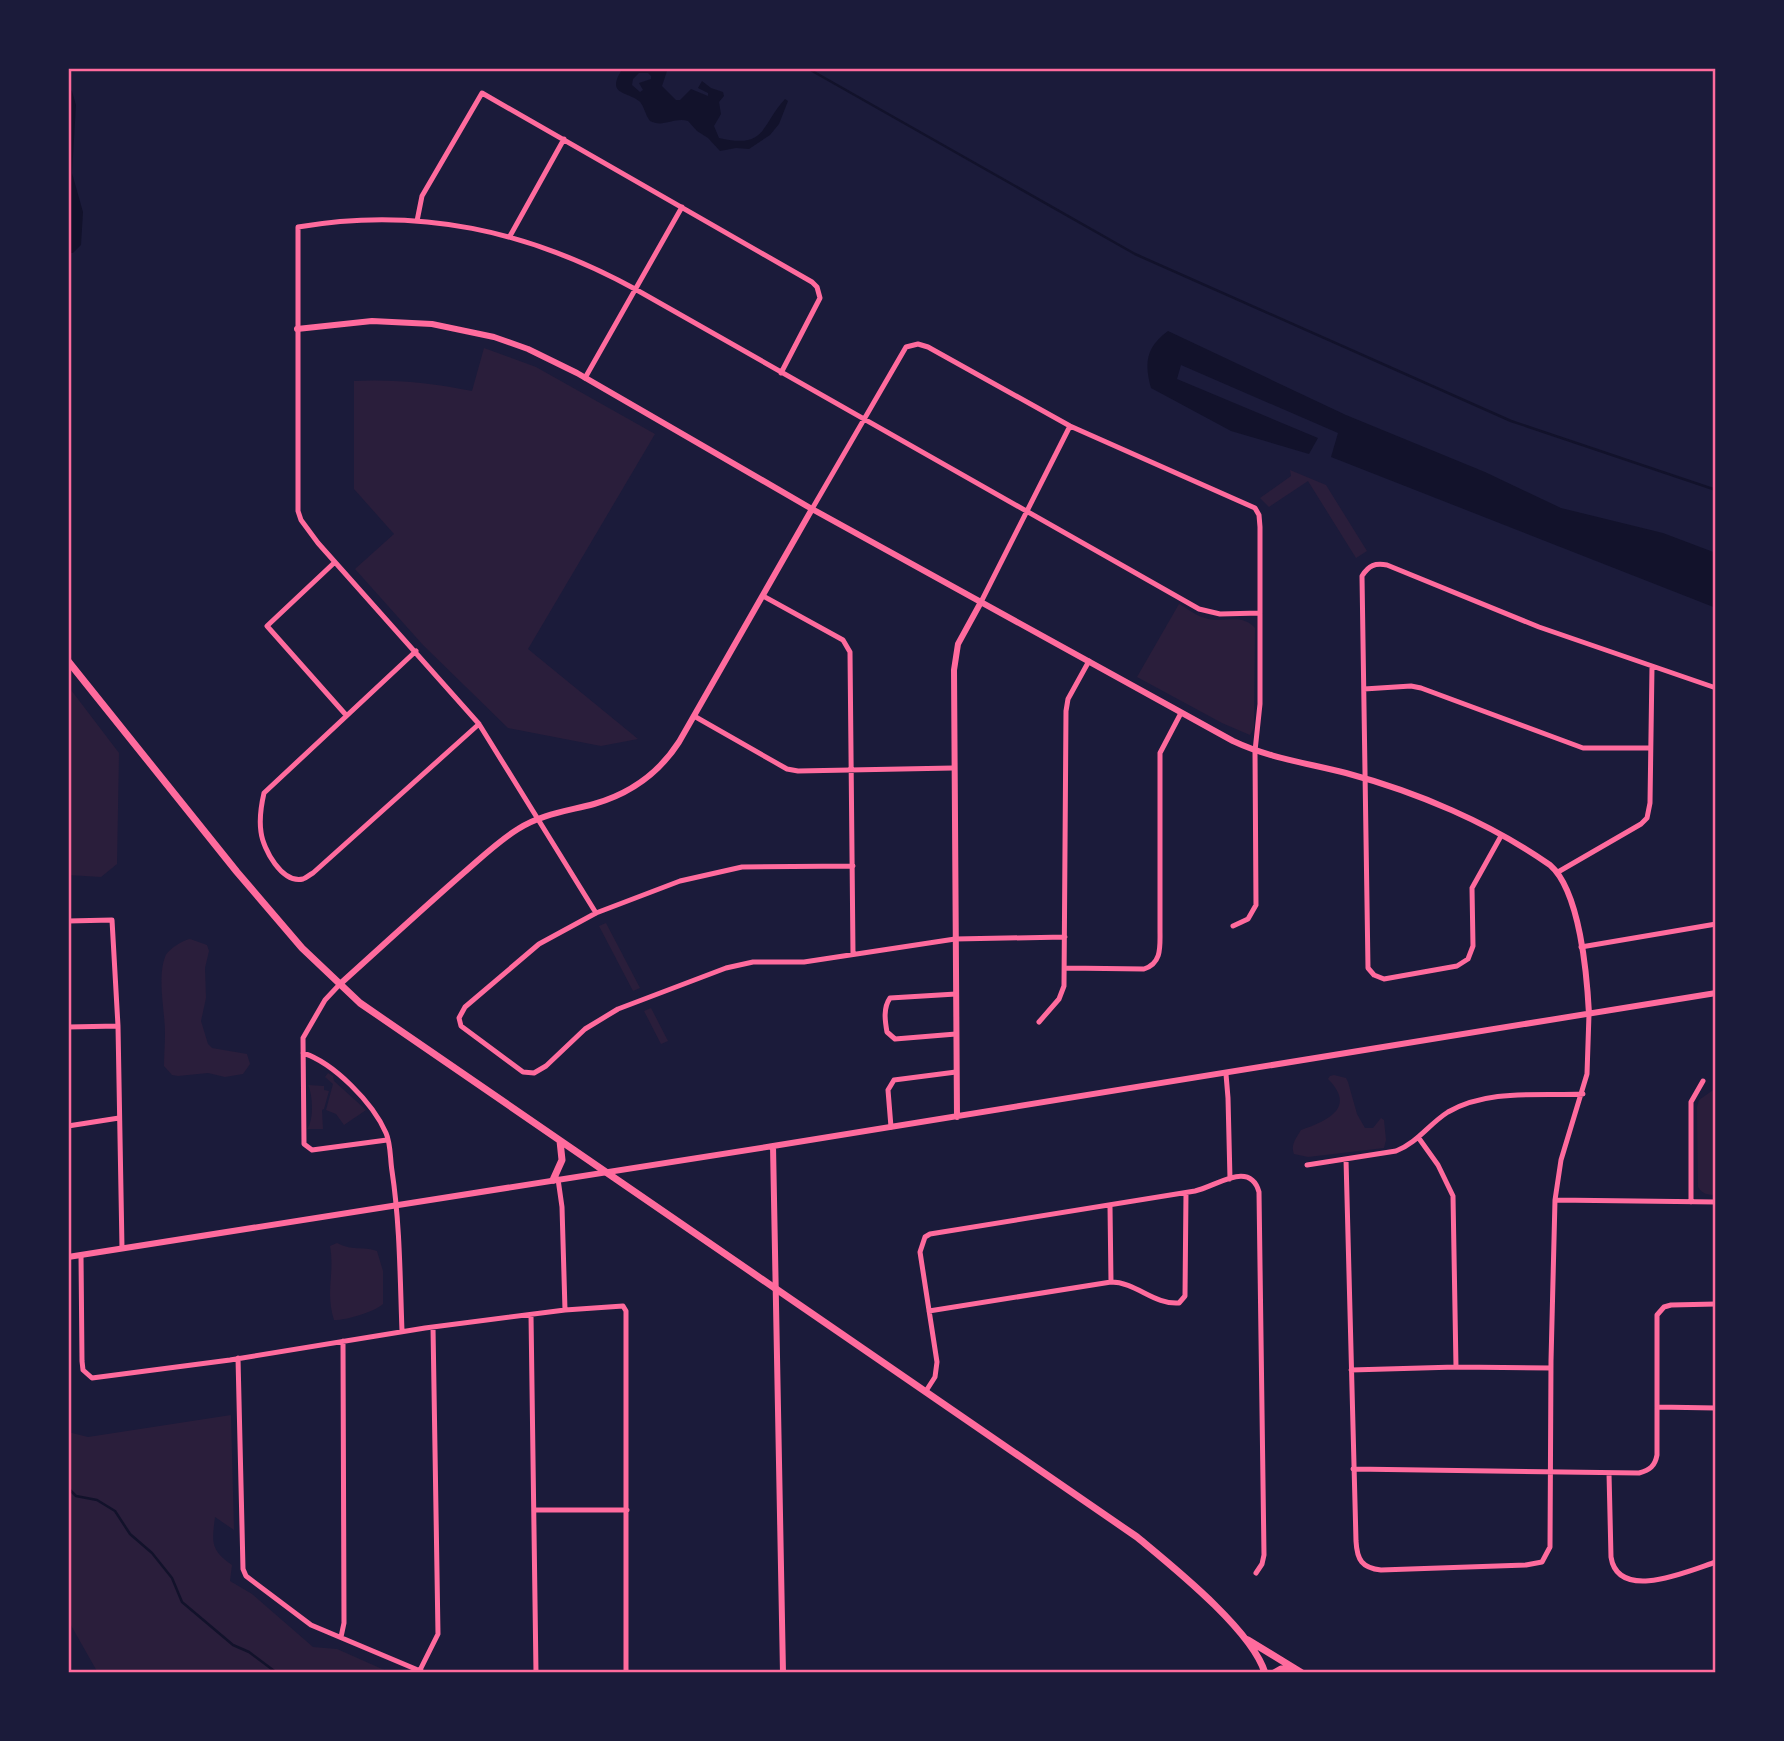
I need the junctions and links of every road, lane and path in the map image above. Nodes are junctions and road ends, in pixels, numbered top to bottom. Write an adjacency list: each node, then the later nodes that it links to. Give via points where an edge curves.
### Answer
1 (564, 139): 2 (street); 3 (street, via 482,93 422,195); 4 (street)
2 (682, 207): 5 (street); 7 (street, via 817,288 818,304)
3 (417, 221): 4 (street); 6 (street, via 362,219 298,228)
4 (510, 236): 5 (street, via 582,262)
5 (635, 289): 7 (street); 8 (street)
6 (297, 329): 8 (street, via 372,321 452,327 528,349); 13 (street, via 298,511 307,530)
7 (780, 373): 9 (street)
8 (584, 378): 11 (street)
9 (863, 420): 10 (street, via 906,348 918,344); 11 (street); 12 (street)
10 (1070, 426): 12 (street); 16 (street, via 1255,508 1259,515)
11 (812, 509): 14 (street); 15 (street)
12 (1027, 512): 15 (street); 16 (street, via 1199,610)
13 (335, 562): 17 (street); 24 (street, via 267,626)
14 (763, 596): 25 (street); 29 (street, via 848,645)
15 (981, 602): 19 (street); 30 (street, via 954,656)
16 (1260, 612): 28 (street)
17 (416, 651): 24 (street); 26 (street)
18 (68, 661): 45 (main road, via 237,872 302,948)
19 (1089, 661): 23 (street); 40 (street, via 1066,711)
20 (1652, 667): 21 (street); 22 (street, via 1377,563 1367,567 1362,576); 27 (street)
21 (1716, 688)
22 (1364, 689): 27 (street, via 1421,688 1583,748); 31 (street)
23 (1181, 713): 28 (street); 44 (street, via 1160,753 1157,960 1144,969)
24 (346, 715): 26 (street, via 264,793 261,836 268,853 293,879 313,873)
25 (694, 716): 29 (street, via 787,769); 32 (street, via 674,750 640,783 608,799)
26 (480, 724): 32 (street)
27 (1650, 748): 35 (street, via 1647,818)
28 (1255, 751): 31 (street); 39 (street, via 1256,905 1248,919)
29 (852, 768): 30 (street); 34 (street)
30 (953, 768): 41 (street)
31 (1365, 779): 33 (street, via 1461,815); 33 (street, via 1368,968 1374,975 1384,979 1468,960 1473,946 1472,888)
32 (539, 818): 36 (street); 45 (street, via 499,842)
33 (1501, 836): 35 (street)
34 (853, 866): 36 (street, via 722,870); 43 (street)
35 (1558, 872): 42 (street, via 1573,903)
36 (597, 913): 43 (street, via 528,953 465,1007 461,1026 523,1072 534,1073 584,1029 618,1009 726,968)
37 (68, 920): 50 (street, via 112,920)
38 (1716, 924): 42 (street)
39 (1233, 926)
40 (1065, 937): 41 (street); 44 (street)
41 (955, 939): 43 (street); 47 (street)
42 (1581, 947): 48 (street)
43 (852, 954)
44 (1066, 968): 49 (street, via 1059,999)
45 (340, 984): 53 (street, via 306,1031); 64 (main road, via 409,1039)
46 (1716, 993): 48 (street)
47 (956, 994): 52 (street); 52 (street, via 890,998 885,1019 887,1032 895,1039)
48 (1589, 1014): 55 (street); 57 (street)
49 (1039, 1022)
50 (118, 1026): 51 (street); 59 (street)
51 (68, 1027)
52 (956, 1034): 54 (street)
53 (303, 1053): 63 (street, via 351,1085); 63 (street, via 303,1138 308,1149)
54 (956, 1072): 58 (street); 61 (street, via 894,1080 888,1090)
55 (1226, 1074): 58 (street); 69 (street)
56 (1703, 1081): 73 (street, via 1691,1102)
57 (1583, 1094): 62 (street, via 1489,1097 1446,1114); 72 (street, via 1561,1160)
58 (957, 1117): 61 (street)
59 (119, 1118): 60 (street); 77 (street)
60 (68, 1126)
61 (891, 1127): 65 (street)
62 (1418, 1137): 66 (street, via 1396,1151); 90 (street, via 1453,1196)
63 (387, 1140): 75 (street)
64 (560, 1140): 68 (main road); 70 (main road, via 562,1160)
65 (774, 1146): 68 (street); 81 (street)
66 (1346, 1159): 67 (street); 92 (street)
67 (1307, 1165)
68 (607, 1172): 70 (street); 81 (main road)
69 (1230, 1179): 71 (street); 102 (street, via 1250,1177 1259,1192 1265,1555)
70 (556, 1180): 75 (street); 83 (street, via 562,1207)
71 (1186, 1193): 76 (street); 80 (street, via 1183,1300 1170,1304 1122,1282)
72 (1555, 1200): 73 (street); 91 (street)
73 (1691, 1202): 74 (street)
74 (1716, 1202)
75 (397, 1206): 77 (street); 87 (street)
76 (1110, 1206): 80 (street); 84 (street, via 927,1236 920,1251)
77 (122, 1248): 78 (street)
78 (81, 1255): 79 (street); 89 (street, via 82,1361 87,1376 98,1379)
79 (68, 1257)
80 (1111, 1282): 84 (street)
81 (777, 1290): 93 (main road); 109 (street)
82 (1716, 1304): 94 (street, via 1671,1305 1657,1315)
83 (565, 1310): 85 (street); 100 (street, via 625,1308)
84 (929, 1311): 93 (street, via 937,1367)
85 (531, 1315): 86 (street); 99 (street)
86 (433, 1327): 87 (street); 106 (street, via 438,1634)
87 (402, 1331): 88 (street)
88 (343, 1341): 89 (street); 103 (street)
89 (238, 1358): 103 (street, via 243,1569 294,1614)
90 (1456, 1367): 91 (street); 92 (street)
91 (1551, 1368): 97 (street)
92 (1351, 1370): 96 (street)
93 (926, 1391): 104 (main road, via 1137,1536)
94 (1657, 1407): 95 (street); 98 (street, via 1653,1466 1639,1473)
95 (1716, 1408)
96 (1353, 1469): 97 (street); 97 (street, via 1357,1554 1365,1567 1381,1570 1542,1562 1550,1547)
97 (1550, 1473): 98 (street)
98 (1609, 1473): 101 (street, via 1611,1557 1622,1575 1656,1581)
99 (534, 1510): 100 (street); 107 (street)
100 (627, 1510): 108 (street)
101 (1716, 1562)
102 (1256, 1573)
103 (341, 1637): 106 (street)
104 (1245, 1638): 105 (main road); 110 (main road)
105 (1293, 1668): 111 (main road); 112 (main road)
106 (423, 1671)
107 (536, 1673)
108 (626, 1673)
109 (783, 1673)
110 (1265, 1673)
111 (1274, 1673)
112 (1302, 1673)

